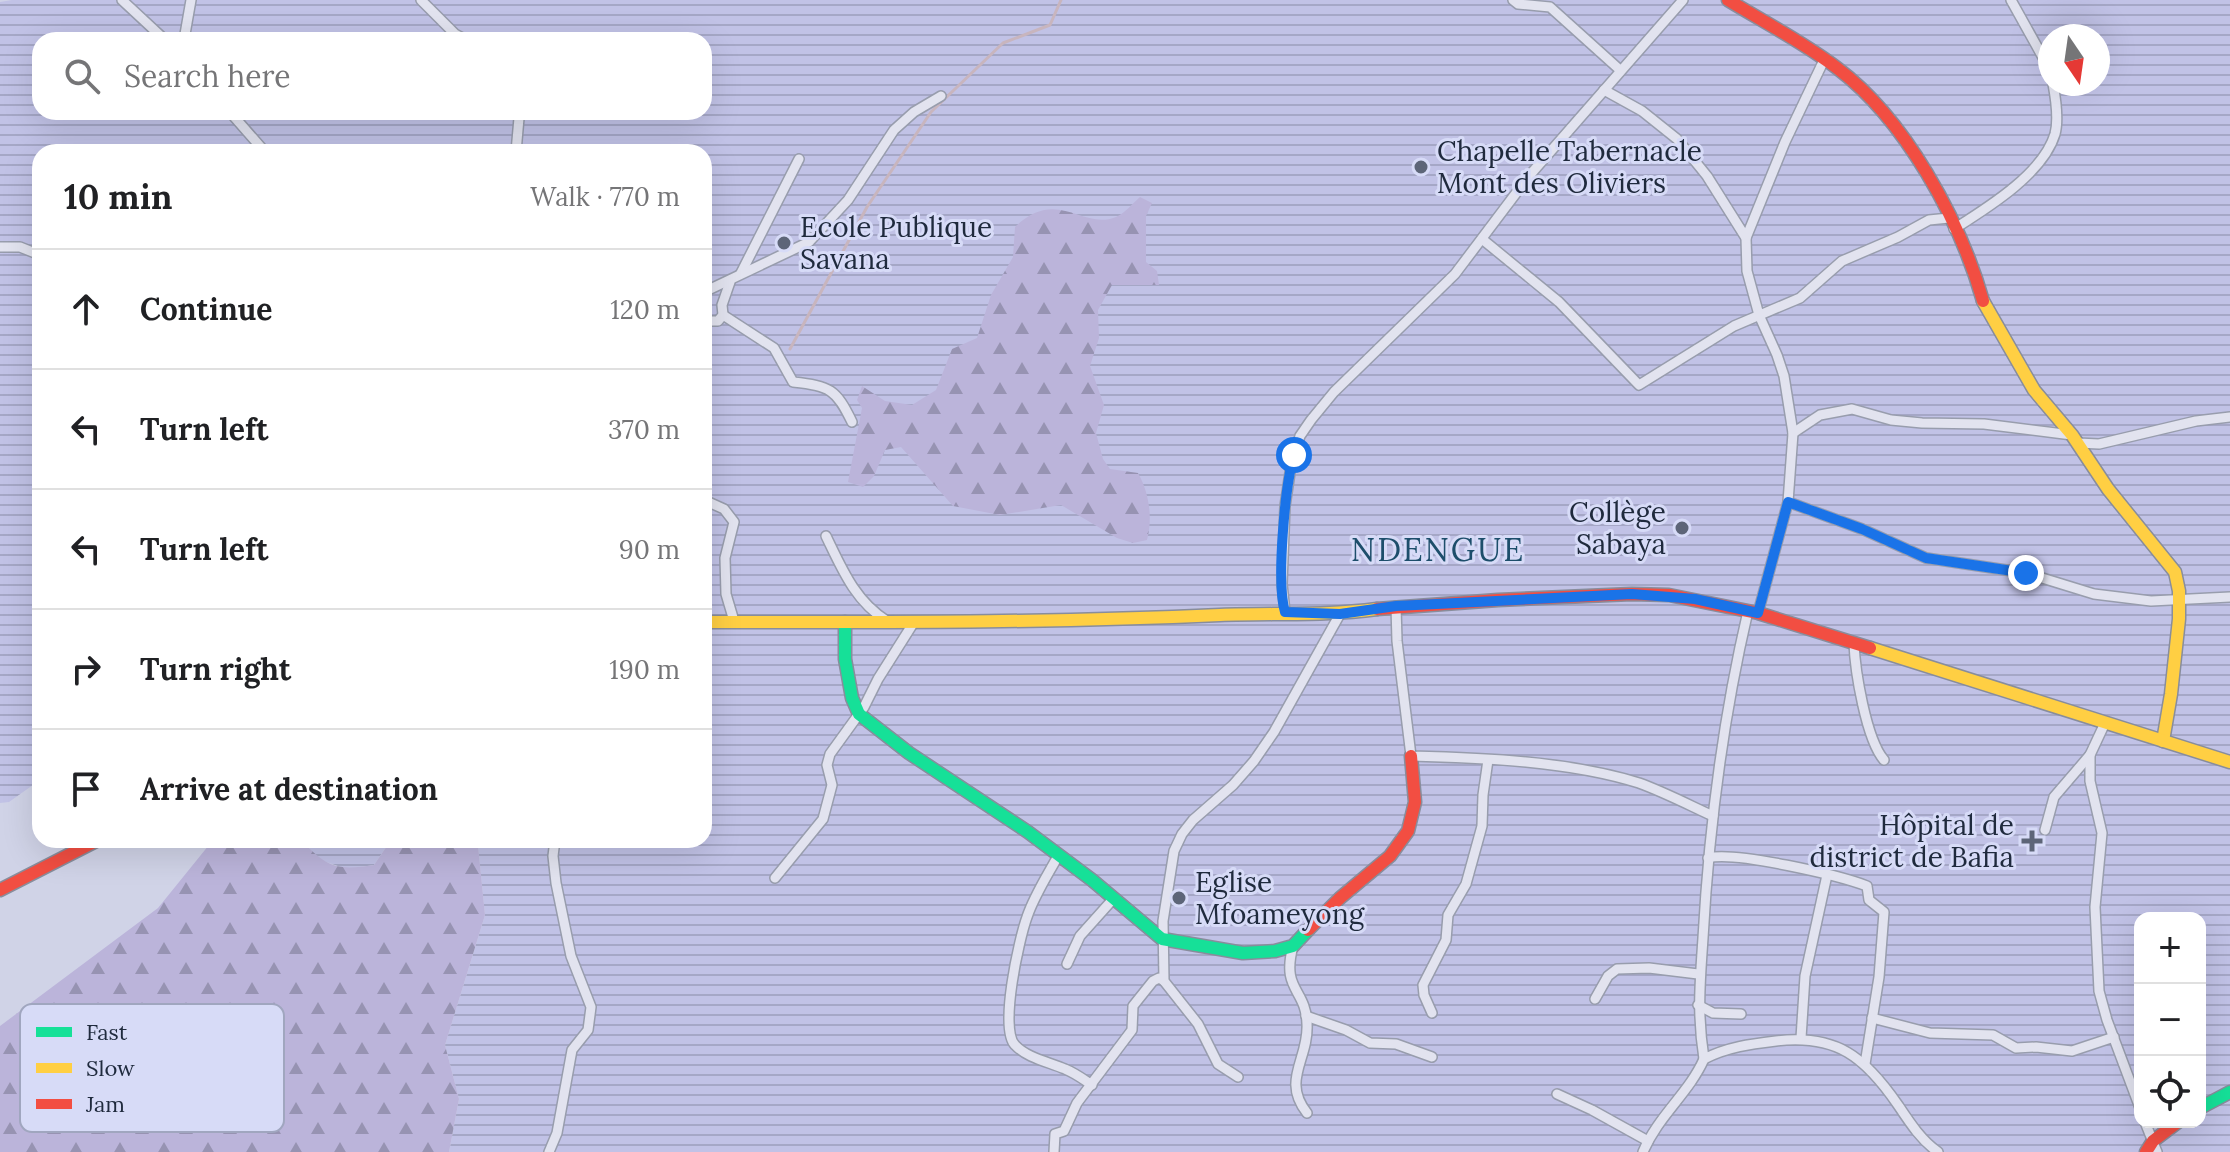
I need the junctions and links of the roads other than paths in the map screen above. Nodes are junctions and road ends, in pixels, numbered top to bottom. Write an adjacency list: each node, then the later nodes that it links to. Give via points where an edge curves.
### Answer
1 (122, 0): 8 (street)
2 (191, 0): 9 (street)
3 (421, 0): 10 (street)
4 (1513, 0): 13 (street, via 1550,7)
5 (1683, 0): 13 (street)
6 (1728, 0): 12 (street)
7 (2011, 0): 11 (street)
8 (156, 32)
9 (185, 32)
10 (453, 32)
11 (2038, 48)
12 (1824, 60): 22 (street, via 1887,114); 23 (street)
13 (1620, 70): 14 (street)
14 (1604, 90): 23 (street, via 1677,139); 24 (street)
15 (941, 96): 27 (street, via 894,130 821,231 793,251)
16 (2054, 96): 22 (street, via 2056,130 2047,148 2011,190)
17 (237, 120): 19 (street)
18 (519, 120): 20 (street)
19 (258, 144)
20 (517, 144)
21 (799, 159): 27 (street)
22 (1952, 223): 31 (street, via 1929,220 1842,261 1800,298); 36 (street, via 2001,336 2034,390)
23 (1746, 238): 31 (street, via 1747,271)
24 (1482, 239): 31 (street, via 1559,302 1639,385); 45 (street, via 1438,293 1334,392 1300,436 1285,506)
25 (0, 247): 26 (street)
26 (32, 252)
27 (741, 273): 28 (street)
28 (730, 282): 29 (street); 30 (street)
29 (712, 289)
30 (723, 315): 32 (street); 34 (street, via 774,348 793,382 823,385 840,396)
31 (1759, 315): 35 (street, via 1784,376)
32 (712, 321)
33 (2230, 417): 37 (street)
34 (852, 422)
35 (1793, 433): 36 (street, via 1820,415 1852,409 1891,420 1984,424); 39 (street)
36 (2075, 439): 37 (street); 38 (street)
37 (2099, 444): 38 (street)
38 (2094, 468): 43 (street, via 2169,562)
39 (1788, 502): 43 (street, via 1926,558 2026,573 2094,594); 46 (street)
40 (712, 504): 48 (street, via 734,522 725,558 726,594)
41 (826, 536): 51 (street, via 857,595)
42 (2230, 597): 43 (street)
43 (2180, 601): 56 (street, via 2173,696)
44 (1396, 606): 46 (street, via 1632,594 1695,599); 47 (street); 58 (street)
45 (1285, 612): 47 (street); 52 (street)
46 (1753, 612): 53 (street); 62 (street, via 1725,722)
47 (1340, 614): 72 (street, via 1254,761 1182,834 1169,873)
48 (734, 621): 49 (street); 50 (street)
49 (712, 622)
50 (845, 622): 51 (street); 54 (street, via 845,659)
51 (890, 622): 52 (street)
52 (914, 622): 54 (street)
53 (1854, 643): 55 (street); 60 (street, via 1869,729)
54 (859, 714): 66 (street); 69 (street, via 827,761 832,785 823,819)
55 (2105, 723): 56 (street); 57 (street)
56 (2163, 741): 61 (street)
57 (2090, 755): 63 (street, via 2054,797); 83 (street, via 2102,833 2095,907 2099,991)
58 (1411, 756): 59 (street); 73 (street, via 1415,802 1408,831 1383,863)
59 (1488, 760): 62 (street, via 1626,780); 79 (street, via 1482,826 1466,884 1448,915 1446,940 1423,985)
60 (1884, 760)
61 (2230, 762)
62 (1713, 816): 67 (street)
63 (2045, 830)
64 (82, 848): 70 (street)
65 (554, 848): 99 (street, via 569,947 591,1007 588,1030 572,1050)
66 (1058, 856): 71 (street); 89 (street, via 1023,928 1009,1033 1021,1050)
67 (1708, 858): 68 (street); 75 (street)
68 (1827, 875): 82 (street, via 1867,886 1869,900 1884,912); 84 (street, via 1805,976)
69 (775, 878)
70 (0, 890)
71 (1114, 898): 72 (street); 74 (street, via 1086,928)
72 (1162, 939): 73 (street, via 1243,953); 76 (street)
73 (1293, 946): 81 (street, via 1288,971)
74 (1067, 964)
75 (1698, 974): 77 (street, via 1617,969); 78 (street)
76 (1164, 981): 88 (street, via 1198,1024 1218,1064); 89 (street, via 1153,981 1133,1006 1132,1030)
77 (1595, 999)
78 (1698, 1005): 80 (street, via 1713,1013); 86 (street)
79 (1432, 1013)
80 (1741, 1014)
81 (1306, 1016): 85 (street, via 1370,1043 1396,1044); 94 (street, via 1307,1038 1295,1089)
82 (1872, 1018): 83 (street, via 1930,1033 1993,1035 2016,1048 2072,1051); 87 (street)
83 (2114, 1037): 90 (street)
84 (1801, 1038): 86 (street, via 1729,1049); 87 (street, via 1829,1044)
85 (1432, 1057)
86 (1704, 1059): 97 (street)
87 (1865, 1064): 102 (street)
88 (1238, 1077)
89 (1092, 1085): 100 (street, via 1064,1131 1055,1134)
90 (2134, 1092)
91 (2230, 1092): 93 (street)
92 (1557, 1094): 97 (street)
93 (2206, 1105)
94 (1307, 1113)
95 (2147, 1128): 98 (street)
96 (2172, 1128): 98 (street)
97 (1648, 1141): 101 (street)
98 (2152, 1148)
99 (549, 1152)
100 (1054, 1152)
101 (1643, 1152)
102 (1938, 1152)

